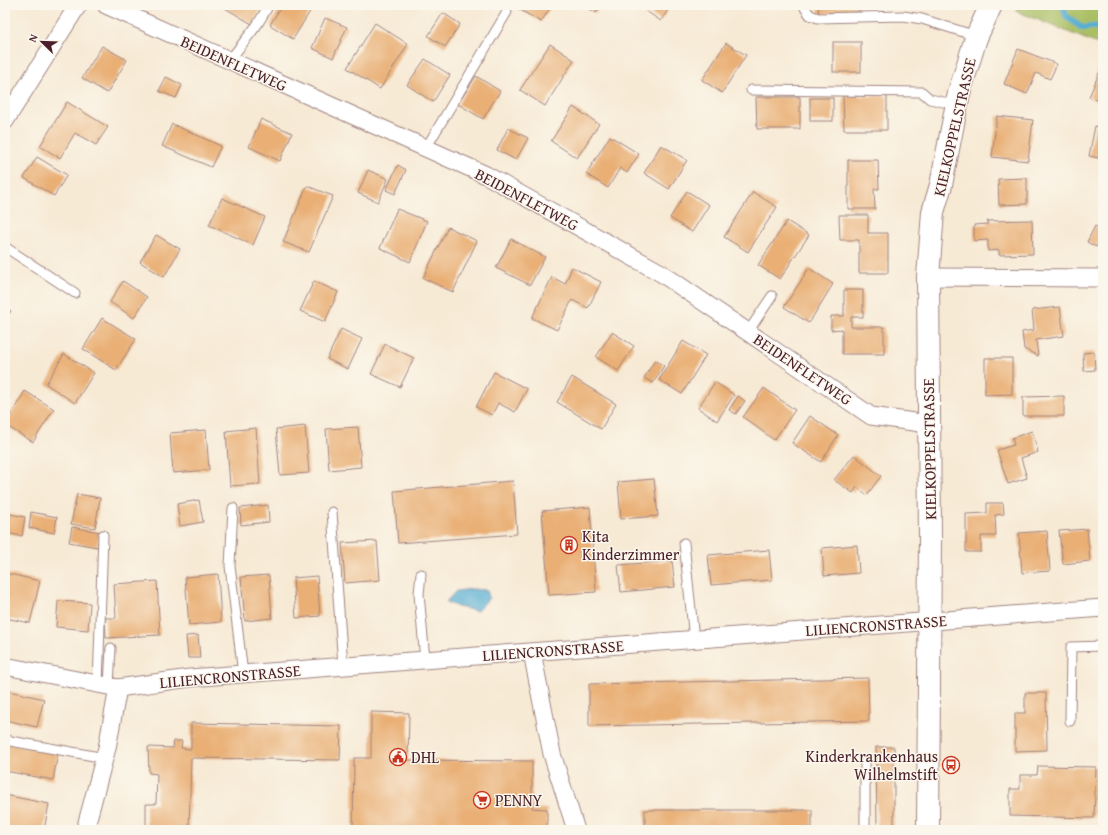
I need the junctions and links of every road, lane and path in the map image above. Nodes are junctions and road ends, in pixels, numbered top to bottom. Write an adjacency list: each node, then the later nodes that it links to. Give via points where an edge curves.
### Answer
1 (78, 5): 11 (street)
2 (106, 5): 8 (street, BEIDENFLETWEG)
3 (269, 5): 8 (lane)
4 (991, 5): 7 (street, KIELKOPPELSTRASSE)
5 (805, 8): 7 (lane, via 810,15 818,18 903,16 922,19)
6 (507, 12): 12 (lane)
7 (976, 36): 10 (street, KIELKOPPELSTRASSE)
8 (229, 61): 12 (street, BEIDENFLETWEG)
9 (751, 90): 10 (lane, via 922,92 930,99)
10 (957, 105): 14 (street, KIELKOPPELSTRASSE, via 933,212)
11 (5, 121)
12 (426, 148): 18 (street, BEIDENFLETWEG, via 486,175 661,273)
13 (5, 247): 16 (lane)
14 (928, 277): 15 (street); 19 (street, KIELKOPPELSTRASSE)
15 (1103, 278)
16 (75, 293)
17 (772, 296): 18 (lane)
18 (748, 332): 19 (street, BEIDENFLETWEG, via 871,416)
19 (928, 424): 26 (street, KIELKOPPELSTRASSE)
20 (233, 508): 34 (lane, via 230,566)
21 (332, 512): 33 (lane)
22 (103, 535): 35 (lane)
23 (684, 543): 27 (lane)
24 (421, 574): 31 (lane, via 419,594)
25 (1103, 608): 26 (street, LILIENCRONSTRASSE)
26 (929, 621): 27 (street, LILIENCRONSTRASSE); 43 (street, KIELKOPPELSTRASSE)
27 (694, 639): 30 (street, LILIENCRONSTRASSE)
28 (1103, 646): 36 (lane, via 1071,647)
29 (112, 648): 35 (lane)
30 (532, 652): 31 (street, LILIENCRONSTRASSE); 41 (street, via 552,754)
31 (425, 660): 33 (street, LILIENCRONSTRASSE)
32 (5, 666): 35 (street, LILIENCRONSTRASSE)
33 (343, 666): 34 (street, LILIENCRONSTRASSE)
34 (244, 674): 35 (street, LILIENCRONSTRASSE)
35 (109, 686): 38 (street)
36 (1070, 721)
37 (5, 740): 38 (lane)
38 (105, 758): 40 (street)
39 (865, 762): 42 (lane)
40 (85, 830)
41 (576, 830)
42 (865, 830)
43 (928, 830)

